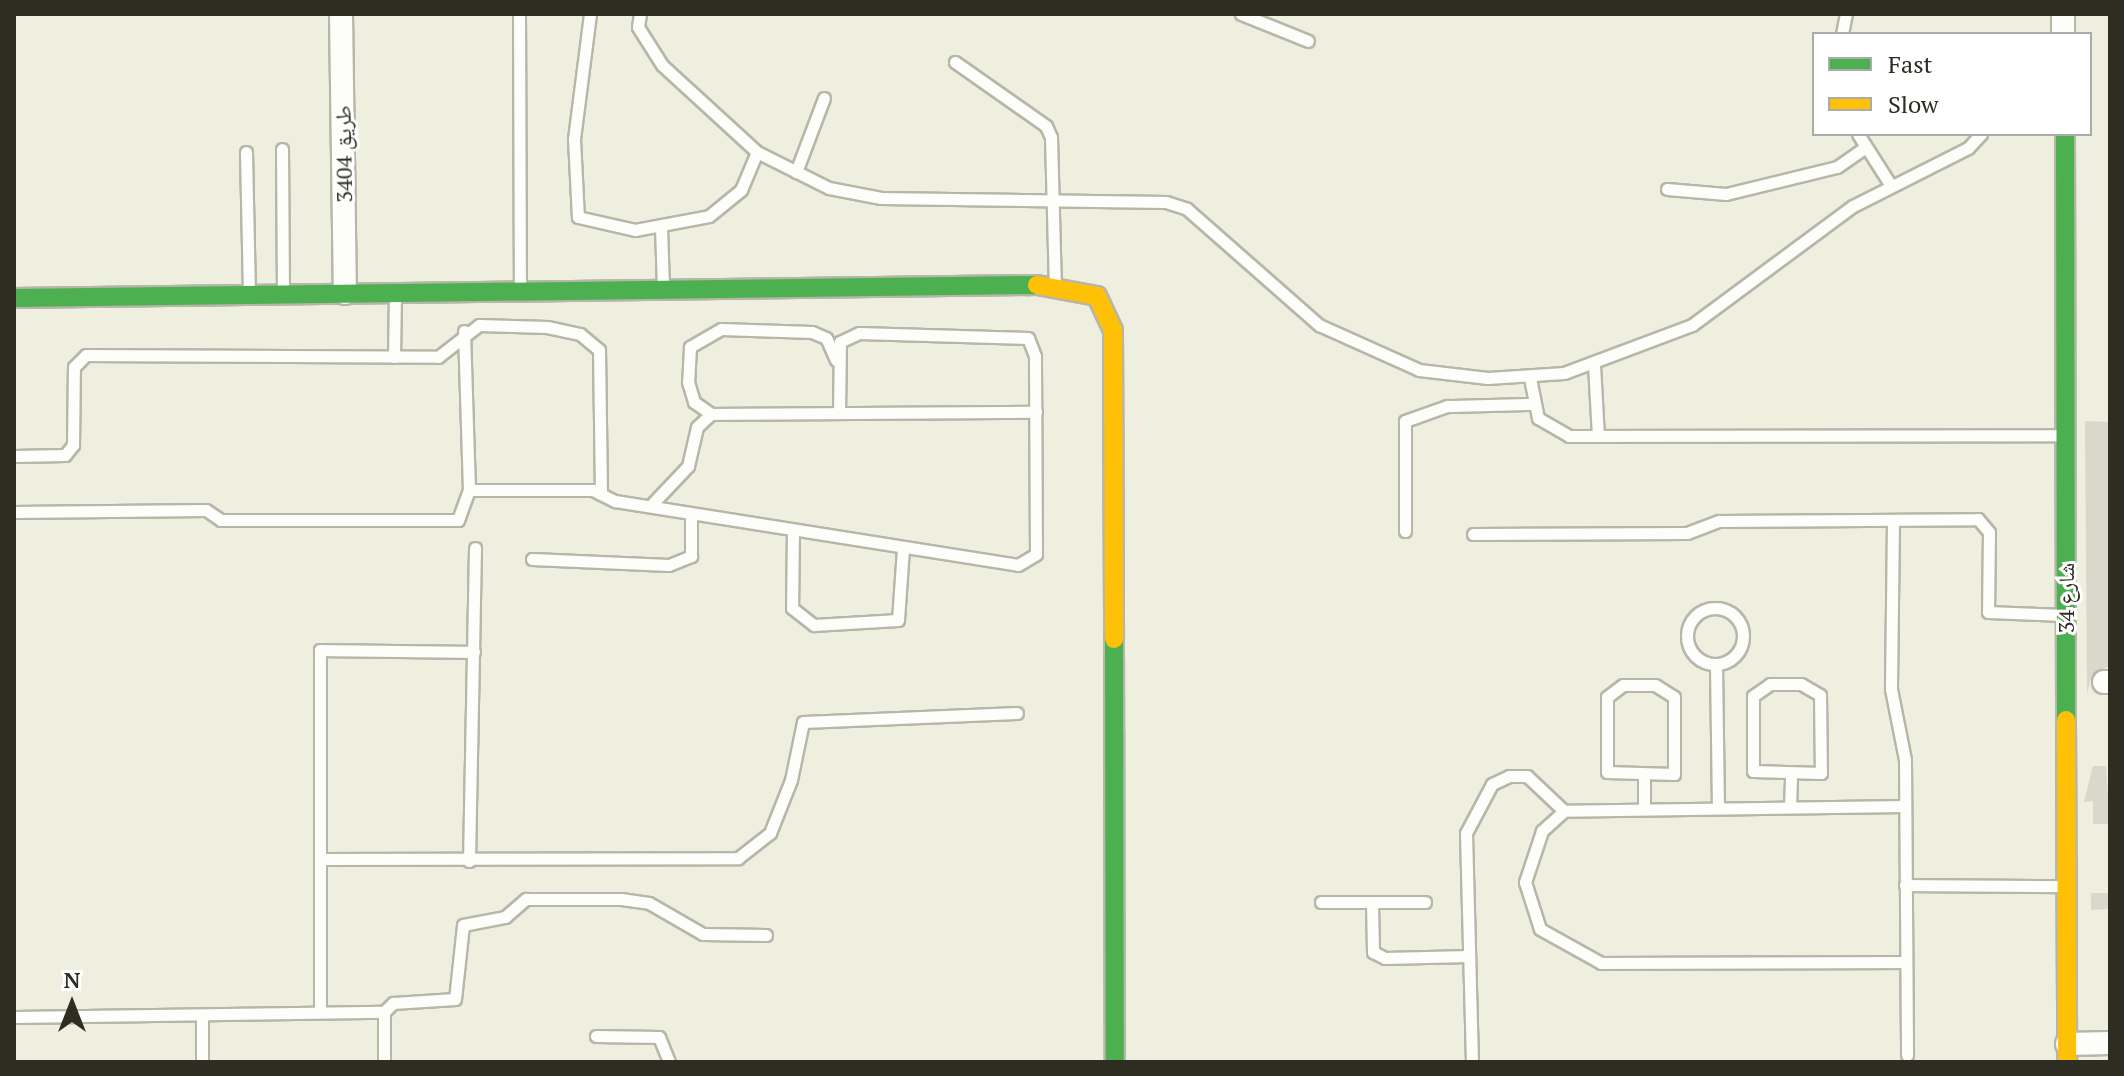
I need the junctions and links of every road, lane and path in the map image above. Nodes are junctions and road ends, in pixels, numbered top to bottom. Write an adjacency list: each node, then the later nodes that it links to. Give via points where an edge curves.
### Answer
1 (341, 14): 23 (street, طريق 3404)
2 (519, 14): 26 (lane)
3 (590, 14): 20 (lane, via 573,154 578,217)
4 (640, 14): 15 (lane, via 638,27 662,65)
5 (1241, 14): 6 (lane)
6 (1308, 41)
7 (955, 62): 19 (lane, via 1046,126)
8 (824, 98): 16 (lane)
9 (1859, 136): 13 (lane)
10 (1979, 136): 17 (lane, via 1968,148)
11 (2065, 136): 38 (street, شارع 34)
12 (282, 149): 24 (lane)
13 (1863, 149): 17 (lane); 18 (lane, via 1837,167 1726,194)
14 (246, 152): 27 (lane)
15 (757, 152): 16 (lane); 20 (lane, via 727,203 709,216)
16 (796, 172): 19 (lane, via 881,198)
17 (1890, 184): 32 (lane, via 1692,325)
18 (1667, 189)
19 (1054, 202): 21 (lane); 33 (lane, via 1177,206 1319,325 1419,370)
20 (661, 227): 22 (lane)
21 (1055, 285): 22 (street); 85 (street, via 1097,296 1113,320)
22 (663, 292): 26 (street)
23 (345, 293): 24 (street); 25 (street)
24 (283, 294): 27 (street)
25 (395, 294): 26 (street); 30 (lane)
26 (520, 294)
27 (249, 295): 28 (street)
28 (14, 298)
29 (464, 331): 30 (lane, via 438,357); 41 (lane); 42 (lane, via 547,327 580,334 599,350)
30 (394, 357): 40 (lane, via 86,355 74,367 73,445 65,455)
31 (836, 360): 35 (lane, via 840,342 859,333 1028,338); 36 (lane); 37 (lane, via 826,338 812,332 703,333 690,347 688,382 694,402)
32 (1594, 365): 33 (lane); 39 (lane)
33 (1530, 378): 34 (lane)
34 (1531, 404): 39 (lane, via 1547,427); 48 (lane, via 1447,406 1405,421)
35 (1036, 412): 36 (lane); 51 (lane, via 1036,554 1018,565)
36 (839, 413): 37 (lane)
37 (711, 414): 43 (lane, via 697,427 688,466)
38 (2067, 435): 39 (lane); 53 (street, شارع 34)
39 (1598, 436)
40 (14, 456)
41 (469, 490): 42 (lane); 44 (lane, via 458,520 221,520 206,510)
42 (601, 494): 43 (lane)
43 (653, 503): 45 (lane)
44 (14, 512)
45 (691, 514): 47 (lane); 52 (lane, via 691,556 669,565)
46 (1893, 522): 49 (lane, via 1719,521 1687,533); 53 (lane, via 1978,519 1989,532 1988,612); 59 (lane, via 1891,689 1905,760)
47 (793, 531): 51 (lane); 51 (lane, via 792,608 814,625 898,620)
48 (1405, 531)
49 (1473, 534)
50 (475, 548): 54 (lane)
51 (903, 548)
52 (532, 559)
53 (2066, 615): 67 (street, شارع 34)
54 (474, 652): 64 (lane, via 320,650); 65 (lane)
55 (1716, 665): 55 (lane, via 1733,659 1742,635 1731,612 1714,608 1687,628 1688,646); 62 (lane)
56 (1017, 713): 65 (lane, via 803,722 791,780 770,833 738,858)
57 (1791, 776): 57 (lane, via 1753,771 1753,696 1770,684 1801,684 1820,695 1821,773); 60 (lane)
58 (1644, 777): 58 (lane, via 1607,772 1607,697 1623,685 1655,685 1674,697 1674,774); 61 (lane)
59 (1905, 806): 60 (lane); 66 (lane)
60 (1790, 807): 62 (lane)
61 (1644, 808): 62 (lane); 63 (lane)
62 (1718, 808)
63 (1564, 811): 72 (lane, via 1527,776 1492,784 1466,833); 73 (lane, via 1542,831 1525,882 1540,929 1580,958)
64 (320, 859): 65 (lane); 74 (lane)
65 (469, 861)
66 (1905, 885): 67 (lane); 73 (lane)
67 (2067, 885): 80 (street, شارع 34)
68 (1321, 902): 70 (lane)
69 (1425, 902): 70 (lane)
70 (1372, 903): 72 (lane, via 1373,952 1385,958)
71 (766, 935): 75 (lane, via 703,934 649,903 526,899 505,917 463,925 455,999 393,1003)
72 (1469, 956): 86 (lane)
73 (1906, 962): 81 (lane)
74 (320, 1012): 75 (lane); 76 (lane)
75 (384, 1012): 83 (lane)
76 (202, 1015): 77 (lane); 82 (lane)
77 (14, 1017)
78 (596, 1036): 84 (lane, via 659,1037)
79 (2110, 1043): 80 (street)
80 (2067, 1053)
81 (1907, 1055)
82 (202, 1062)
83 (384, 1062)
84 (669, 1062)
85 (1115, 1062)
86 (1472, 1062)

